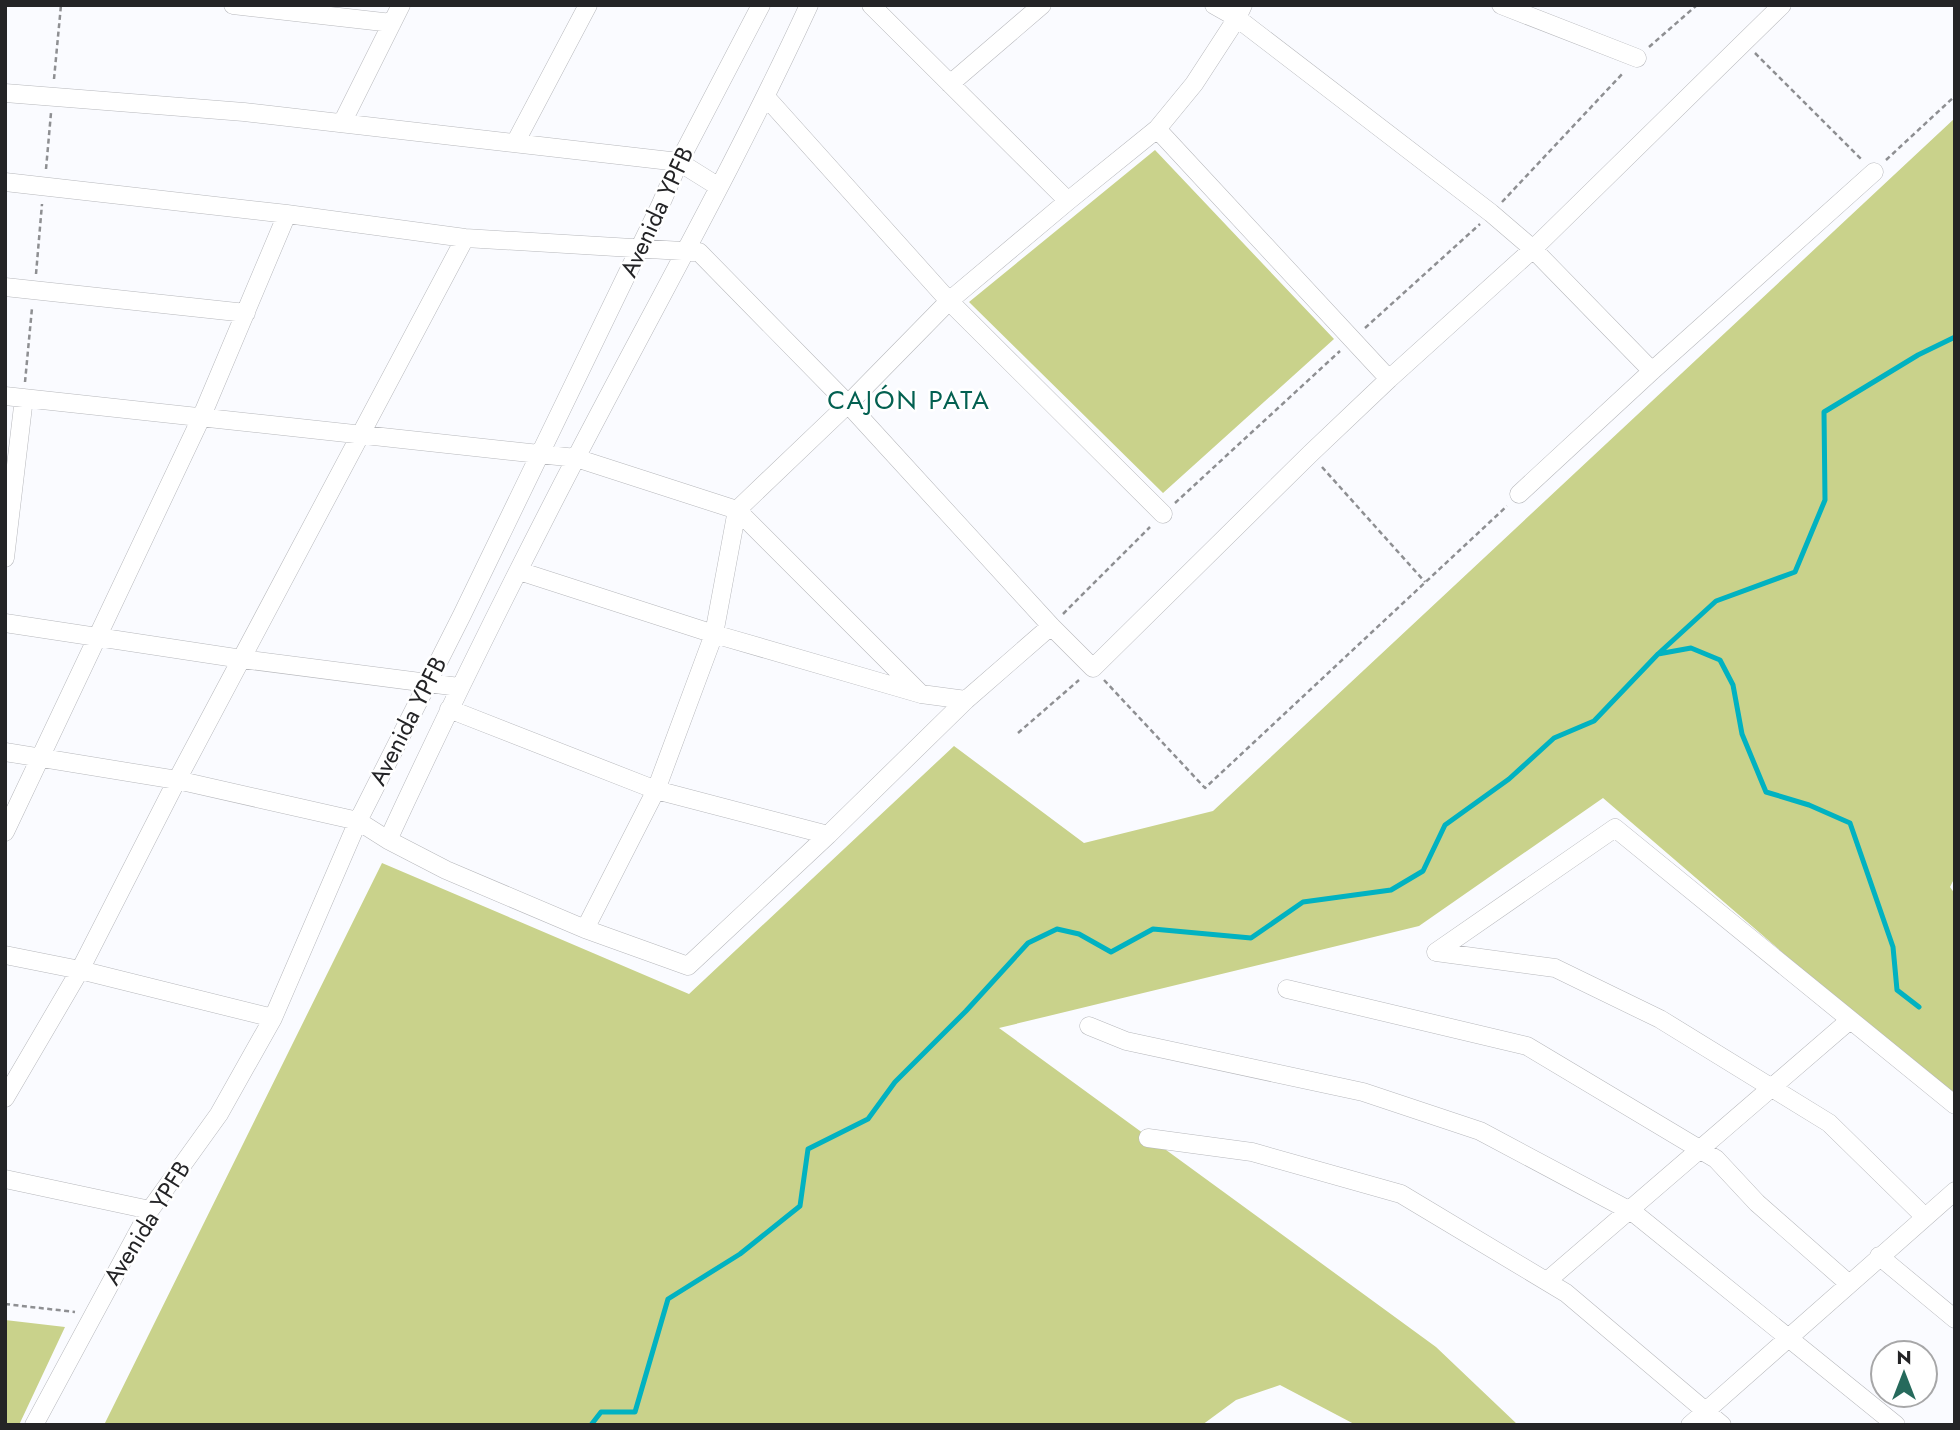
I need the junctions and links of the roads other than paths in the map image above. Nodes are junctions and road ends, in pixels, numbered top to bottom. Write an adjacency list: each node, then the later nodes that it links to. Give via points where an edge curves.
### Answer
1 (233, 5): 12 (street)
2 (401, 5): 12 (street)
3 (588, 5): 19 (street)
4 (761, 5): 20 (street, Avenida YPFB)
5 (809, 5): 16 (street, Avenida YPFB)
6 (871, 5): 14 (street)
7 (1042, 5): 14 (street)
8 (1214, 5): 11 (street)
9 (1501, 5): 13 (street)
10 (1782, 5): 27 (street)
11 (1240, 12): 18 (street, via 1194,84); 27 (street)
12 (392, 23): 17 (street)
13 (1637, 58)
14 (950, 84): 24 (street)
15 (5, 93): 17 (street)
16 (766, 97): 23 (street, Avenida YPFB); 31 (street)
17 (342, 123): 19 (street)
18 (1157, 129): 24 (street); 34 (street)
19 (515, 143): 20 (street)
20 (680, 162): 23 (street); 28 (street, Avenida YPFB)
21 (1874, 172): 33 (street)
22 (5, 182): 25 (street)
23 (719, 187): 29 (street, Avenida YPFB)
24 (1068, 201): 31 (street)
25 (287, 214): 26 (street); 32 (street)
26 (465, 238): 28 (street); 39 (street)
27 (1533, 249): 33 (street); 34 (street)
28 (639, 250): 29 (street); 40 (street, Avenida YPFB)
29 (684, 253): 37 (street, via 699,252); 41 (street, Avenida YPFB)
30 (5, 288): 32 (street)
31 (949, 301): 37 (street); 44 (street)
32 (246, 313): 38 (street)
33 (1652, 371): 42 (street)
34 (1389, 379): 48 (street, via 1093,668)
35 (5, 396): 36 (street)
36 (24, 398): 38 (street); 45 (street)
37 (848, 404): 43 (street); 48 (street)
38 (201, 418): 39 (street); 50 (street)
39 (360, 435): 40 (street); 51 (street)
40 (540, 454): 41 (street); 52 (street, Avenida YPFB)
41 (576, 458): 43 (street); 46 (street, Avenida YPFB)
42 (1519, 494)
43 (737, 510): 49 (street); 54 (street)
44 (1163, 514)
45 (5, 558)
46 (519, 572): 49 (street); 53 (street, Avenida YPFB)
47 (5, 623): 50 (street)
48 (1051, 626): 55 (street)
49 (714, 634): 54 (street); 60 (street)
50 (97, 638): 51 (street); 58 (street)
51 (242, 659): 52 (street); 59 (street)
52 (427, 682): 53 (street); 61 (street, Avenida YPFB)
53 (459, 687): 56 (street, Avenida YPFB)
54 (922, 694): 55 (street)
55 (966, 700): 63 (street)
56 (449, 709): 60 (street); 64 (street, Avenida YPFB)
57 (5, 752): 58 (street)
58 (40, 758): 59 (street); 62 (street)
59 (177, 780): 61 (street); 67 (street)
60 (656, 790): 63 (street); 65 (street)
61 (358, 821): 64 (street); 69 (street, Avenida YPFB)
62 (5, 832)
63 (828, 835): 65 (street, via 688,965)
64 (388, 840): 65 (street)
65 (585, 929)
66 (5, 955): 67 (street)
67 (80, 970): 69 (street); 73 (street)
68 (1287, 989): 76 (street, via 1527,1046)
69 (273, 1018): 79 (street, Avenida YPFB, via 219,1114)
70 (1850, 1020): 72 (street); 72 (street, via 1615,828 1436,952 1555,968 1660,1019); 74 (street)
71 (1089, 1026): 80 (street, via 1126,1041 1363,1092 1453,1122)
72 (1772, 1087): 76 (street); 81 (street, via 1829,1123)
73 (5, 1098)
74 (1955, 1105)
75 (1148, 1138): 83 (street, via 1252,1152 1401,1194)
76 (1700, 1149): 80 (street); 84 (street)
77 (5, 1179): 79 (street)
78 (1955, 1191): 81 (street)
79 (150, 1210): 88 (street, Avenida YPFB)
80 (1629, 1210): 83 (street); 86 (street)
81 (1925, 1217): 82 (street)
82 (1879, 1256): 84 (street); 85 (street)
83 (1547, 1281): 87 (street)
84 (1848, 1283): 86 (street)
85 (1955, 1319)
86 (1788, 1336): 87 (street); 91 (street)
87 (1705, 1411): 89 (street); 90 (street)
88 (34, 1425)
89 (1690, 1425)
90 (1722, 1425)
91 (1896, 1425)

